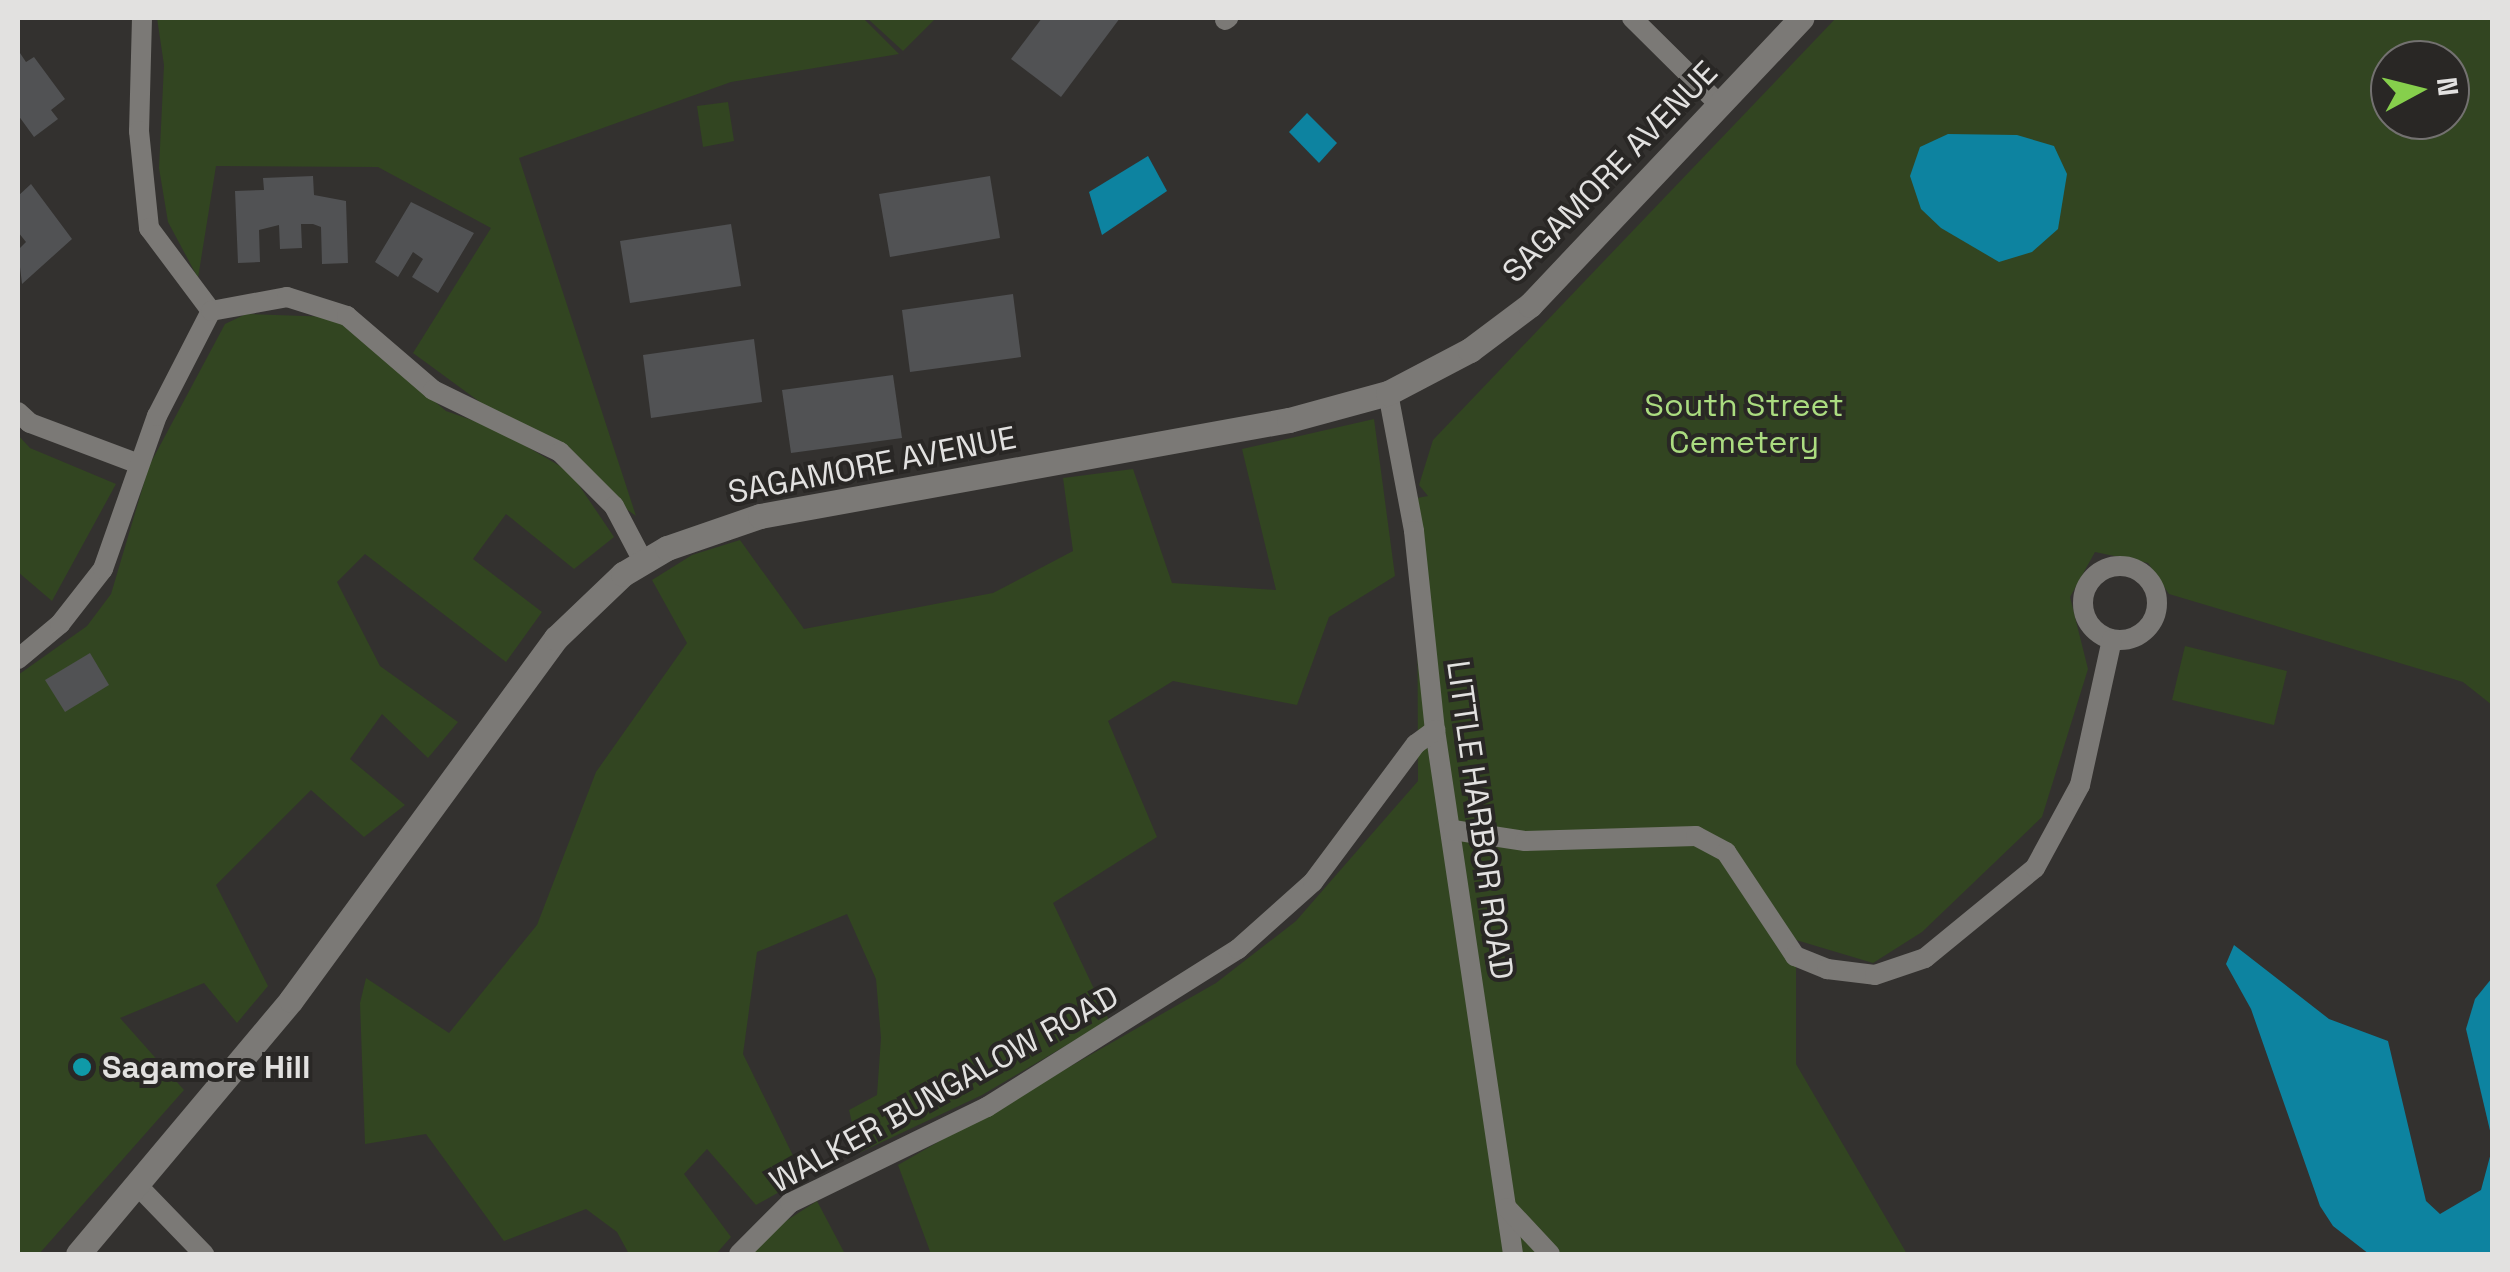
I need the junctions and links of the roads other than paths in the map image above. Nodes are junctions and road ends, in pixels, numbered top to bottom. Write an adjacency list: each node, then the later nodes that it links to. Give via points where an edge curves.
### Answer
1 (142, 18): 5 (street, via 139,130 149,228)
2 (1632, 18): 4 (street)
3 (1801, 18): 4 (main road, SAGAMORE AVENUE)
4 (1719, 104): 6 (main road, SAGAMORE AVENUE, via 1530,305 1470,350)
5 (211, 311): 8 (street, via 178,368); 9 (street, via 287,297 347,316 433,390 528,432 577,465 614,506)
6 (1388, 393): 9 (main road, SAGAMORE AVENUE, via 1289,420 760,516); 12 (street, LITTLE HARBOR ROAD, via 1414,531)
7 (18, 412): 8 (street, via 30,423)
8 (139, 464): 11 (street, via 103,569 60,624)
9 (644, 561): 14 (main road, SAGAMORE AVENUE, via 590,601 556,638 291,1000)
10 (2112, 640): 13 (street, via 2080,785 2036,868 1925,958 1874,974 1827,969 1794,956 1726,852 1696,836 1556,842)
11 (18, 659)
12 (1435, 730): 13 (street, LITTLE HARBOR ROAD); 18 (street, WALKER BUNGALOW ROAD, via 1416,744 1313,882 1238,949 987,1108 790,1204)
13 (1453, 830): 15 (street, LITTLE HARBOR ROAD)
14 (138, 1186): 16 (main road, SAGAMORE AVENUE); 17 (street)
15 (1506, 1206): 19 (street, LITTLE HARBOR ROAD); 20 (street)
16 (78, 1254)
17 (204, 1254)
18 (738, 1254)
19 (1513, 1254)
20 (1550, 1254)

